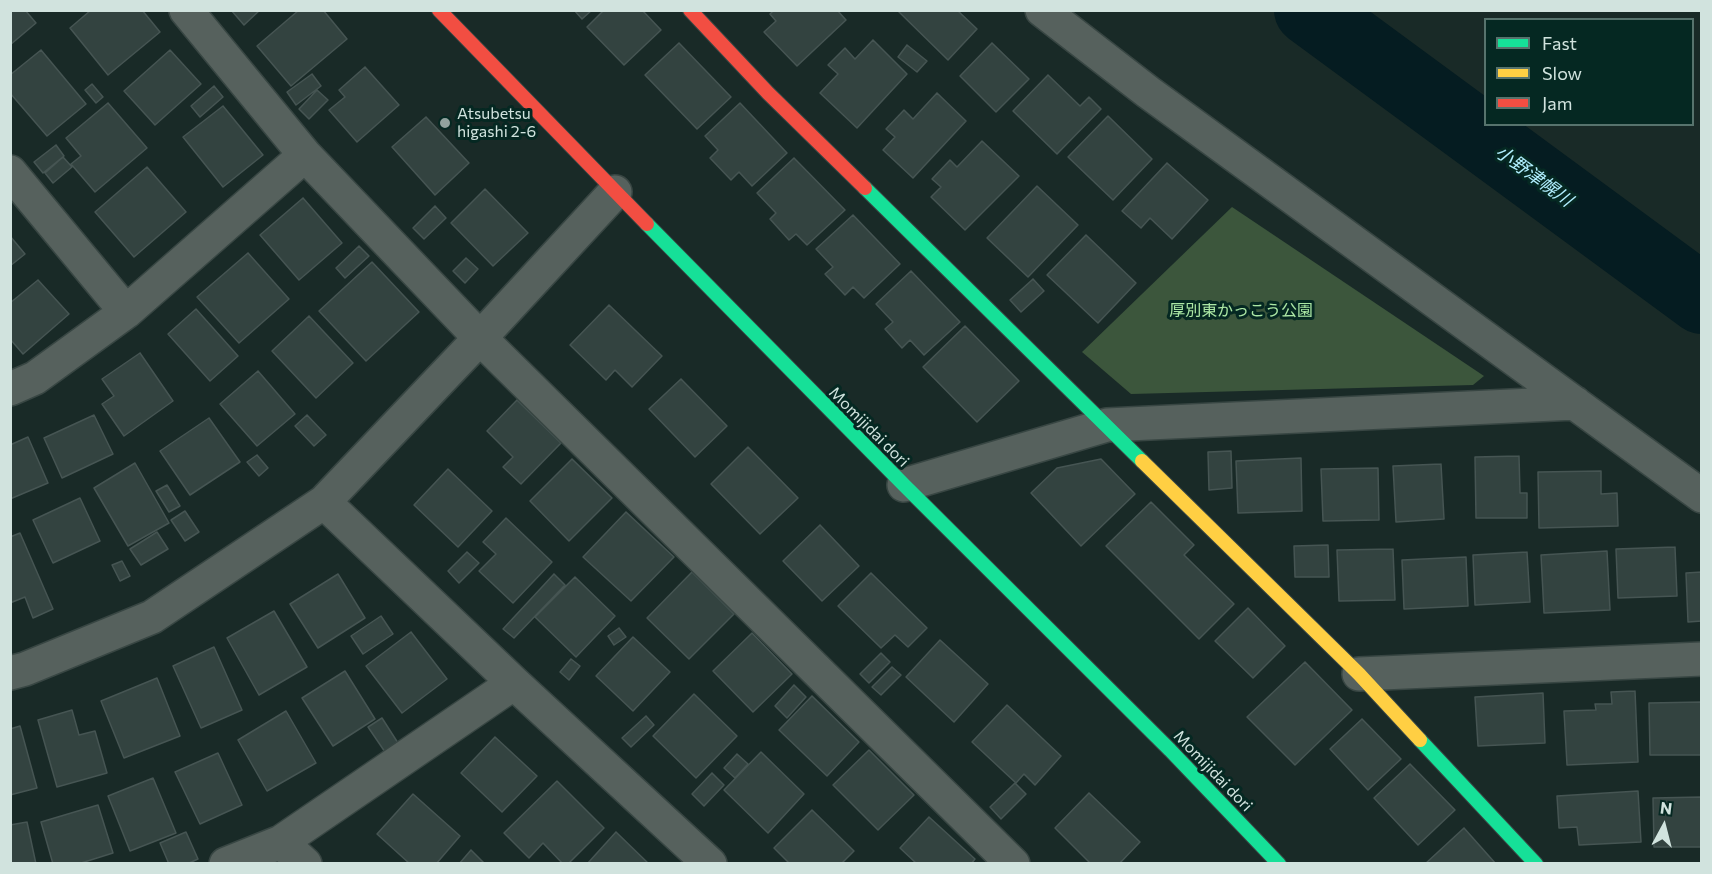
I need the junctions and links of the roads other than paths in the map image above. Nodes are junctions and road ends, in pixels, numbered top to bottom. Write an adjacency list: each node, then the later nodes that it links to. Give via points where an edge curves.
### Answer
1 (186, 10): 5 (street)
2 (439, 10): 7 (street, Momijidai dori)
3 (690, 10): 12 (street, via 768,93)
4 (1042, 10): 11 (street, via 1148,92)
5 (304, 155): 8 (street); 9 (street)
6 (10, 172): 8 (street)
7 (615, 192): 9 (street); 13 (street, Momijidai dori)
8 (126, 312): 10 (street, via 35,378)
9 (480, 338): 15 (street); 24 (street)
10 (10, 389)
11 (1575, 403): 12 (street); 14 (street)
12 (1107, 425): 13 (street); 18 (street)
13 (904, 485): 25 (street, Momijidai dori)
14 (1701, 496)
15 (324, 502): 17 (street, via 152,617); 19 (street)
16 (1701, 658): 18 (street)
17 (10, 673)
18 (1359, 674): 26 (street)
19 (514, 683): 20 (street); 23 (street)
20 (281, 842): 21 (street); 22 (street)
21 (226, 864)
22 (305, 864)
23 (710, 864)
24 (1013, 864)
25 (1279, 864)
26 (1536, 864)

